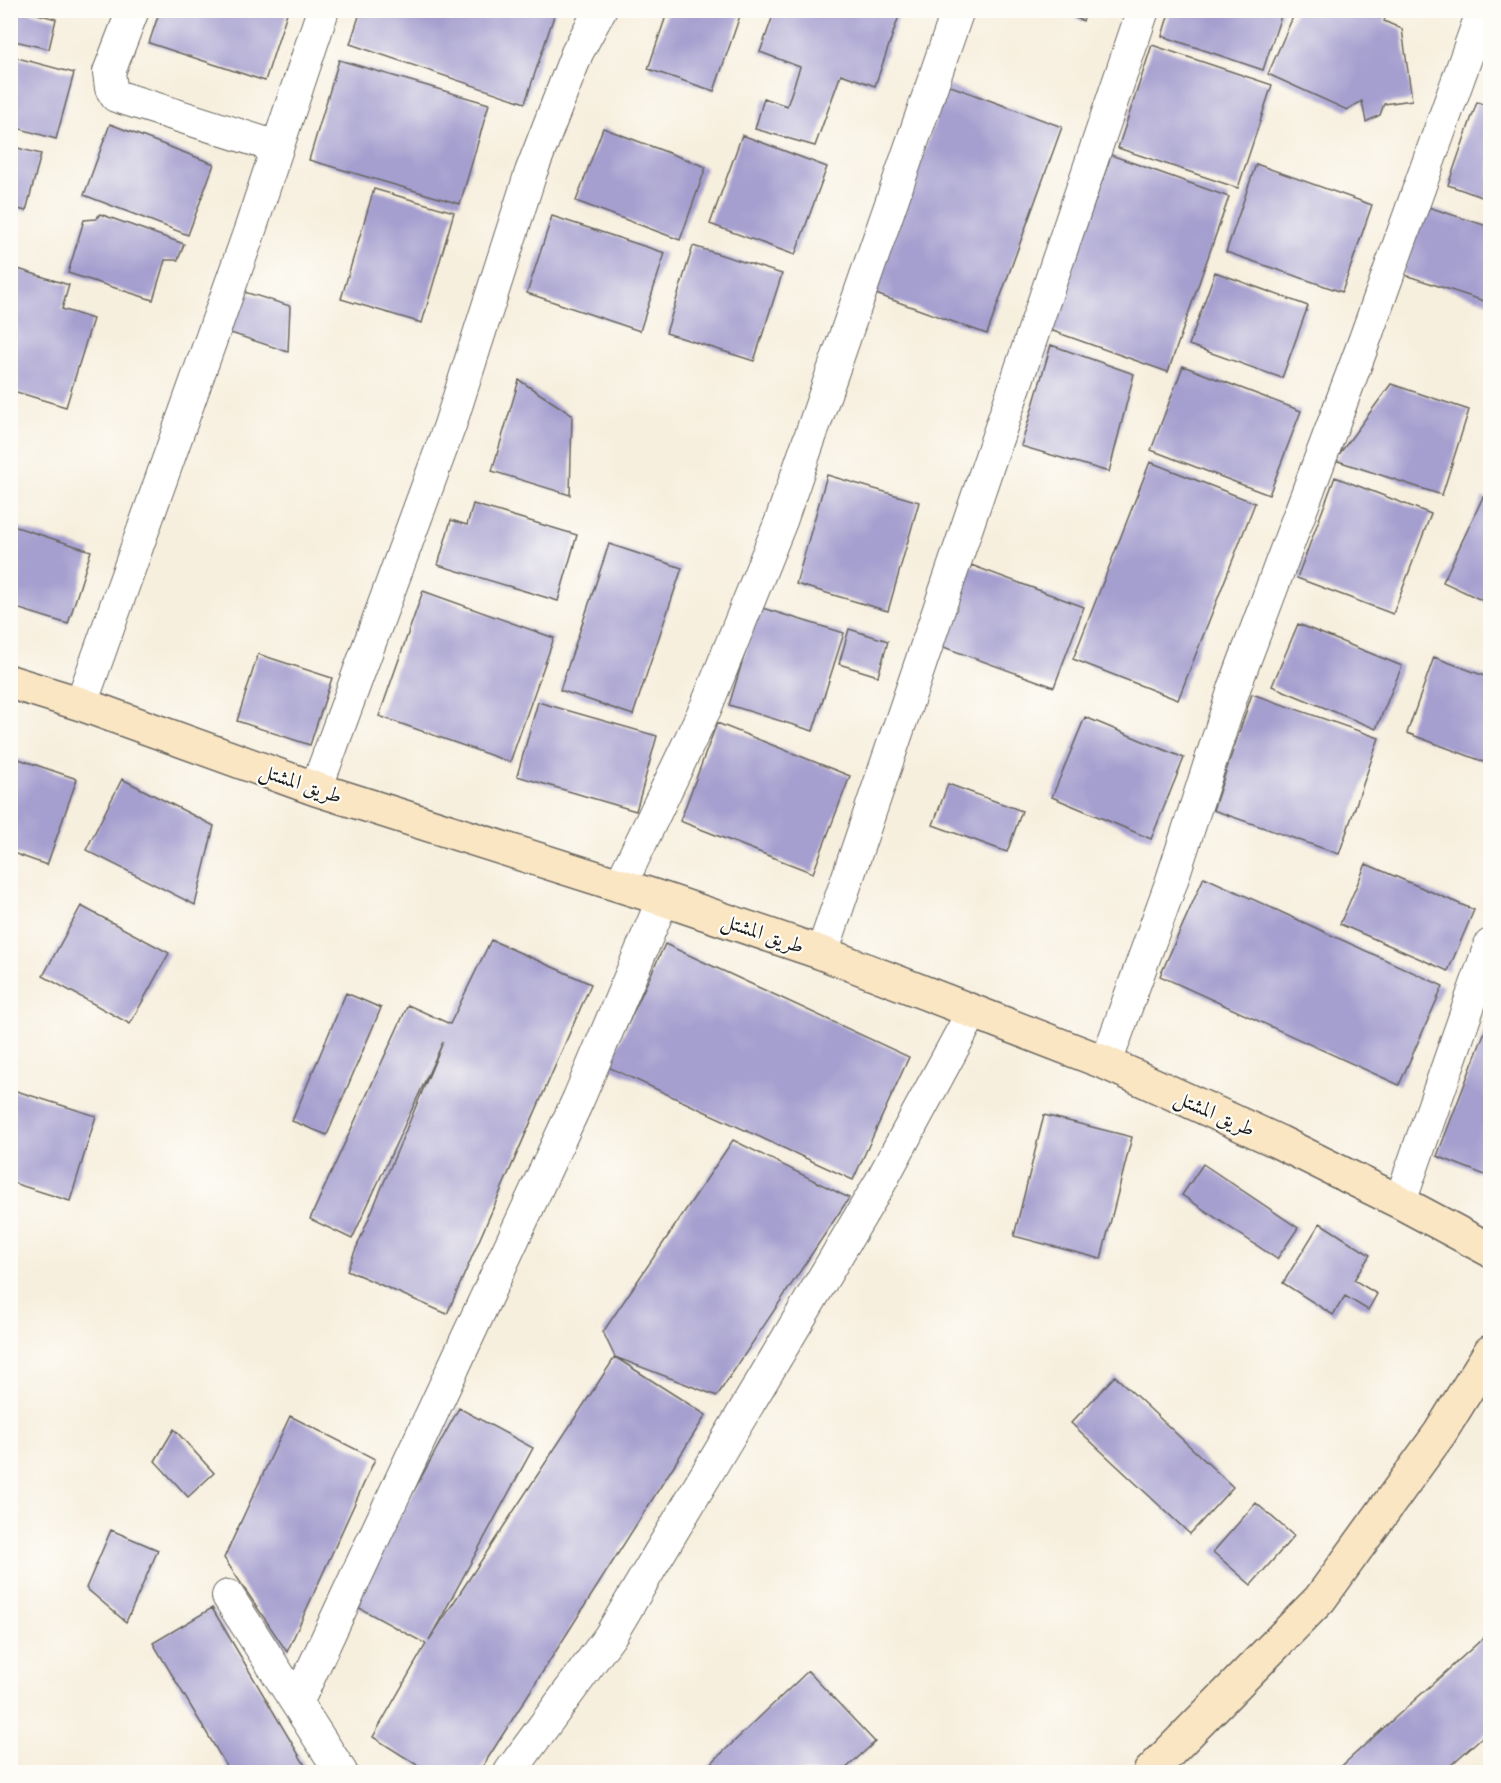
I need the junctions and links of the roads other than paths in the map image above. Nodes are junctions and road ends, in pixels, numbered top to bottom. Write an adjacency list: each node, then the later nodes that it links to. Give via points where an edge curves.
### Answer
1 (133, 10): 7 (street, via 109,72 116,96)
2 (323, 10): 7 (street)
3 (600, 10): 10 (street, via 577,53 531,172 450,425)
4 (958, 10): 11 (street, via 781,521 706,708)
5 (1143, 10): 14 (street)
6 (1483, 10): 16 (street, via 1362,350 1235,686 1170,886)
7 (277, 147): 9 (street)
8 (10, 682): 9 (main road, طريق المشتل)
9 (81, 704): 10 (main road, طريق المشتل)
10 (316, 789): 11 (main road, طريق المشتل)
11 (620, 886): 12 (main road, طريق المشتل)
12 (663, 898): 14 (main road, طريق المشتل); 21 (street, via 578,1100)
13 (1491, 945): 17 (street)
14 (822, 953): 15 (main road, طريق المشتل)
15 (973, 1011): 16 (main road, طريق المشتل); 23 (street, via 880,1184 616,1625)
16 (1106, 1064): 17 (main road, طريق المشتل)
17 (1400, 1202): 18 (main road, طريق المشتل)
18 (1491, 1250)
19 (1491, 1352): 24 (main road, via 1440,1432 1320,1599)
20 (228, 1596): 21 (street)
21 (297, 1703): 22 (street)
22 (341, 1773)
23 (510, 1773)
24 (1150, 1773)

